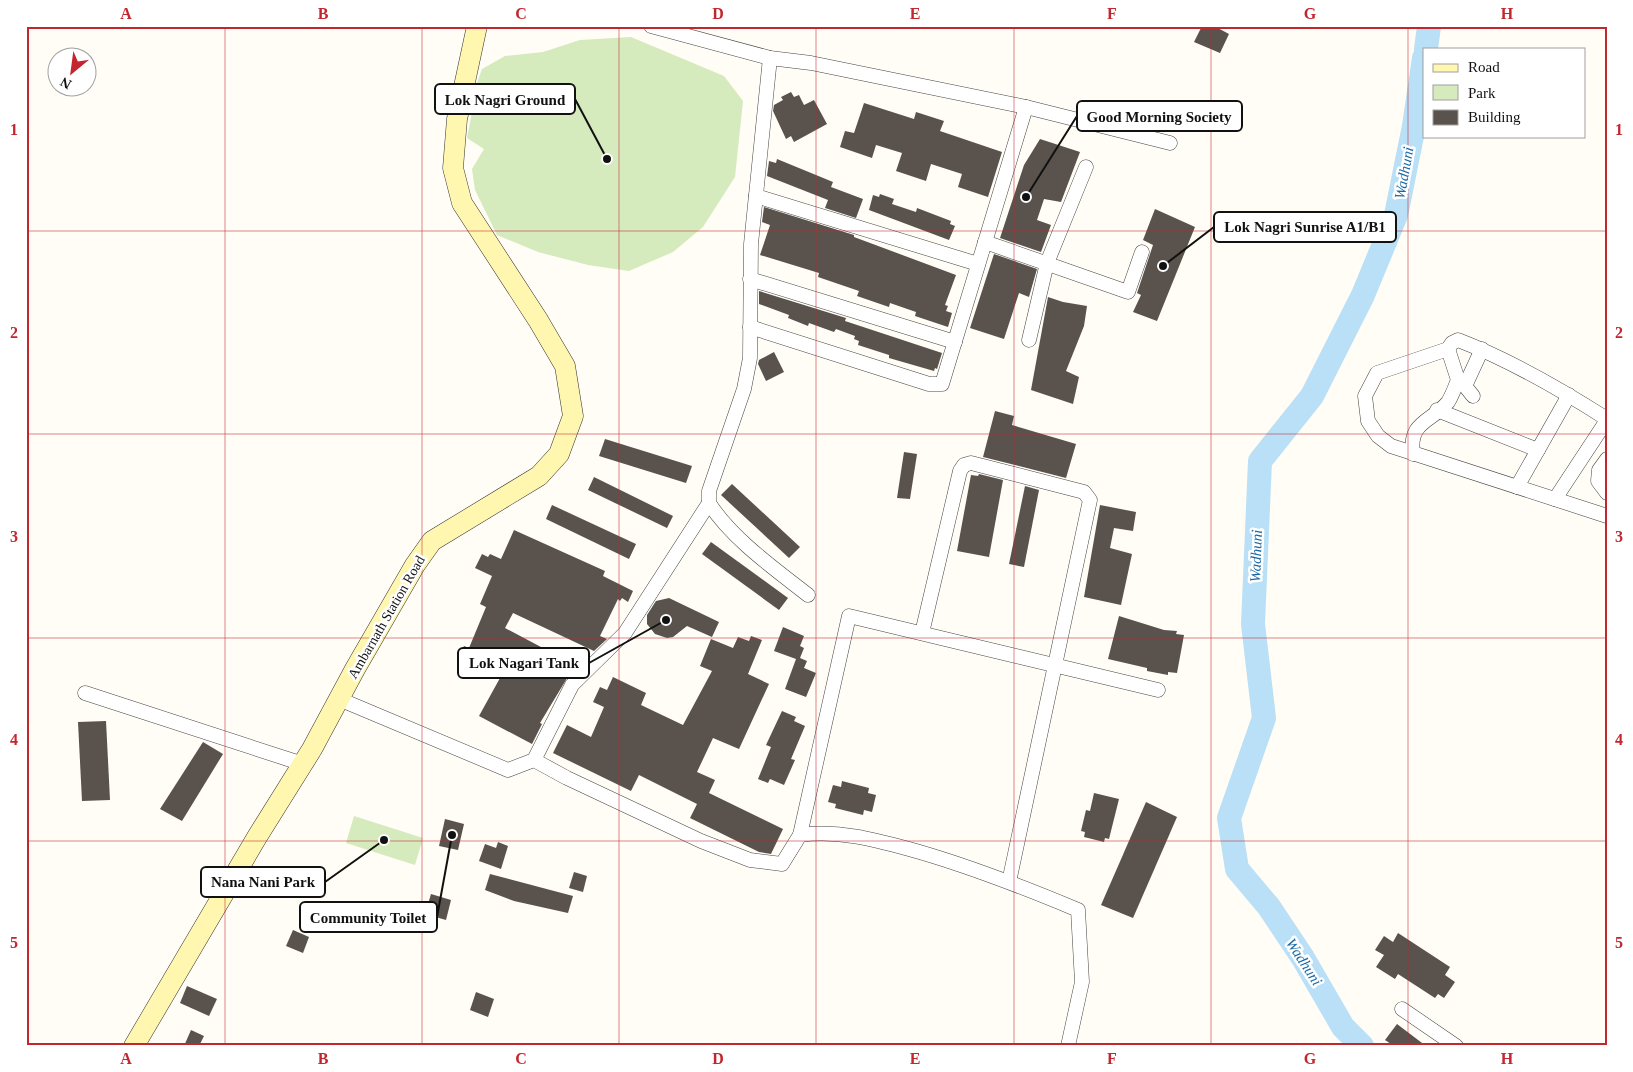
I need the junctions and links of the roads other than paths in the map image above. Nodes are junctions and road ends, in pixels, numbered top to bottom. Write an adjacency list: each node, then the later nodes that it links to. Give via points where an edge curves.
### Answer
1 (477, 26): 35 (main road, Ambarnath Station Road, via 457,119 452,168 462,203 565,366 573,416 560,454 539,476 432,541)
2 (651, 26): 3 (street)
3 (770, 58): 4 (street, via 811,63); 7 (street)
4 (1026, 107): 5 (street); 8 (street)
5 (1170, 143)
6 (1086, 167): 10 (street)
7 (756, 196): 11 (street); 12 (street)
8 (985, 242): 10 (street); 11 (street)
9 (1142, 252): 10 (street, via 1128,292)
10 (1047, 263): 14 (street)
11 (978, 264): 15 (street)
12 (750, 279): 13 (street); 15 (street)
13 (750, 327): 15 (street, via 929,384 942,384); 28 (street, via 750,358 744,389 709,491)
14 (1029, 340)
15 (955, 342)
16 (1448, 349): 17 (street, via 1458,340); 20 (street, via 1458,380 1448,402); 23 (street, via 1377,373 1365,396 1368,421 1378,436 1391,446)
17 (1482, 349): 18 (street); 19 (street, via 1465,386)
18 (1569, 394): 21 (street); 22 (street)
19 (1473, 396)
20 (1437, 410): 22 (street); 23 (street, via 1423,420 1415,433)
21 (1607, 420): 27 (street)
22 (1538, 450): 25 (street)
23 (1413, 454): 25 (street)
24 (1607, 459): 26 (street, via 1598,481)
25 (1517, 487): 27 (street)
26 (1607, 492)
27 (1555, 500): 29 (street)
28 (709, 504): 30 (street, via 772,568); 36 (street, via 625,633 572,685)
29 (1607, 516)
30 (808, 594)
31 (922, 633): 32 (street); 32 (street, via 964,465 971,463 1084,492 1090,500); 38 (street, via 848,616)
32 (1054, 667): 33 (street); 39 (street)
33 (1158, 690)
34 (85, 693): 37 (street)
35 (339, 699): 36 (street, via 508,770); 37 (main road, Ambarnath Station Road)
36 (534, 760): 38 (street, via 672,828 750,860 782,864)
37 (303, 764): 41 (main road, Ambarnath Station Road)
38 (800, 834): 39 (street, via 855,834 942,858)
39 (1009, 882): 42 (street, via 1078,910 1082,982)
40 (1402, 1009): 43 (street)
41 (134, 1046)
42 (1068, 1046)
43 (1456, 1046)

